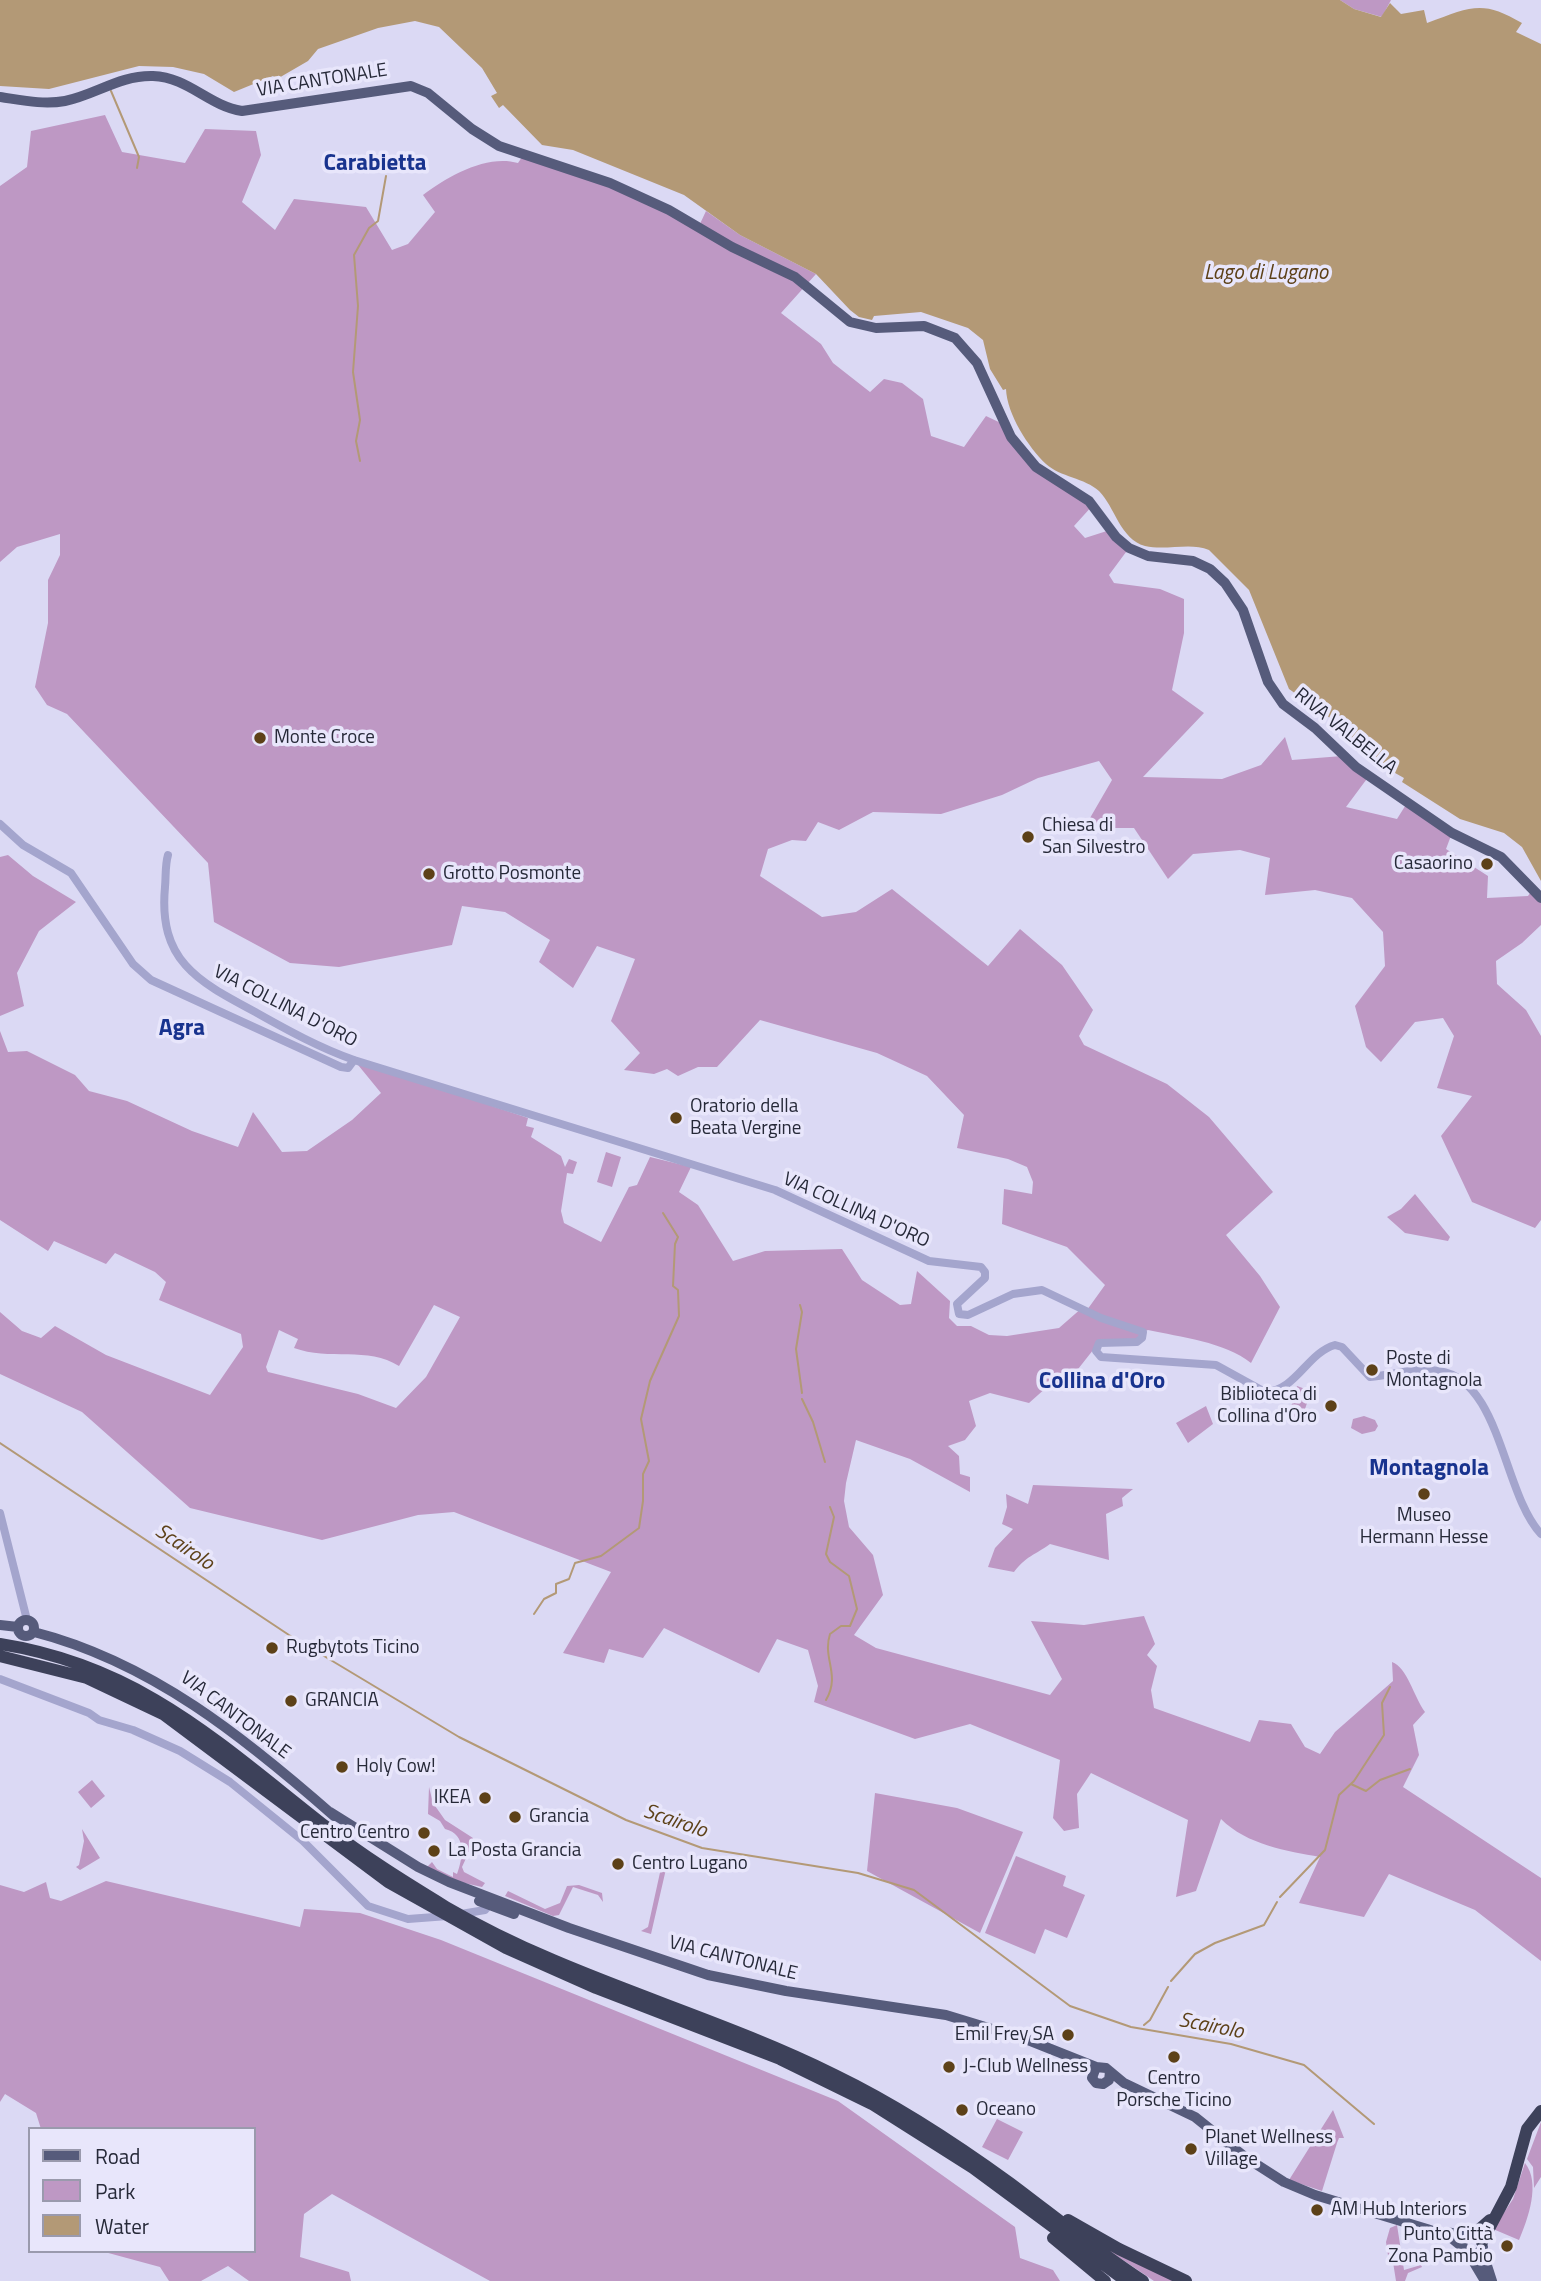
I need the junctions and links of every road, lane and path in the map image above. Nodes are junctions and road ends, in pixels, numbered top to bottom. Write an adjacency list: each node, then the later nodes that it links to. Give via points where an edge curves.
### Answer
1 (0, 97): 2 (main road, VIA CANTONALE, via 49,103 133,77 153,76 178,81 242,111 411,86 428,93 499,146 578,171 669,210)
2 (814, 289): 5 (main road, RIVA VALBELLA, via 858,325 924,326 943,331 960,343 977,363 1010,437 1049,478 1086,498 1129,548 1148,556 1193,561 1220,578 1243,610 1278,699 1346,760 1452,833 1496,853)
3 (0, 824): 6 (street, via 23,845 71,873 133,964 151,980 341,1066 348,1068)
4 (168, 855): 6 (street, VIA COLLINA D'ORO, via 164,916 168,937 184,966 217,992)
5 (1541, 898)
6 (354, 1060): 8 (street, VIA COLLINA D'ORO, via 792,1196 929,1261 981,1267 985,1279 957,1304 960,1314 968,1315 1019,1292 1042,1290 1143,1332 1138,1342 1099,1343 1096,1351 1101,1357 1216,1365 1265,1392 1280,1389 1335,1345 1370,1377 1409,1370 1450,1374 1470,1388 1486,1410 1510,1475)
7 (0, 1513): 9 (street)
8 (1541, 1534)
9 (27, 1619): 11 (main road); 12 (main road, via 34,1624)
10 (0, 1625): 11 (main road)
11 (18, 1627): 12 (main road, VIA CANTONALE, via 25,1636)
12 (34, 1632): 16 (main road, VIA CANTONALE, via 94,1651 170,1688 399,1862)
13 (0, 1644): 14 (highway)
14 (9, 1654): 17 (highway, via 53,1661 126,1683 173,1708 328,1829 442,1909)
15 (0, 1679): 17 (street, via 180,1751 230,1782 303,1841 355,1896 381,1912 415,1920)
16 (488, 1901): 17 (street); 18 (main road, VIA CANTONALE, via 708,1975 946,2015 1028,2040)
17 (474, 1923): 21 (highway, via 596,1988 780,2059)
18 (1094, 2071): 19 (main road, via 1104,2066); 19 (main road, via 1096,2083)
19 (1108, 2077): 22 (main road, via 1195,2117 1284,2182)
20 (1541, 2111): 23 (highway, via 1527,2129 1501,2206)
21 (945, 2143): 26 (highway); 27 (highway); 28 (highway); 29 (highway, via 971,2150 1090,2233)
22 (1427, 2229): 23 (main road); 24 (main road)
23 (1476, 2241): 24 (main road); 25 (main road); 31 (main road)
24 (1461, 2246): 25 (main road)
25 (1470, 2256): 30 (main road)
26 (1105, 2281)
27 (1126, 2281)
28 (1143, 2281)
29 (1186, 2281)
30 (1485, 2281)
31 (1492, 2281)

